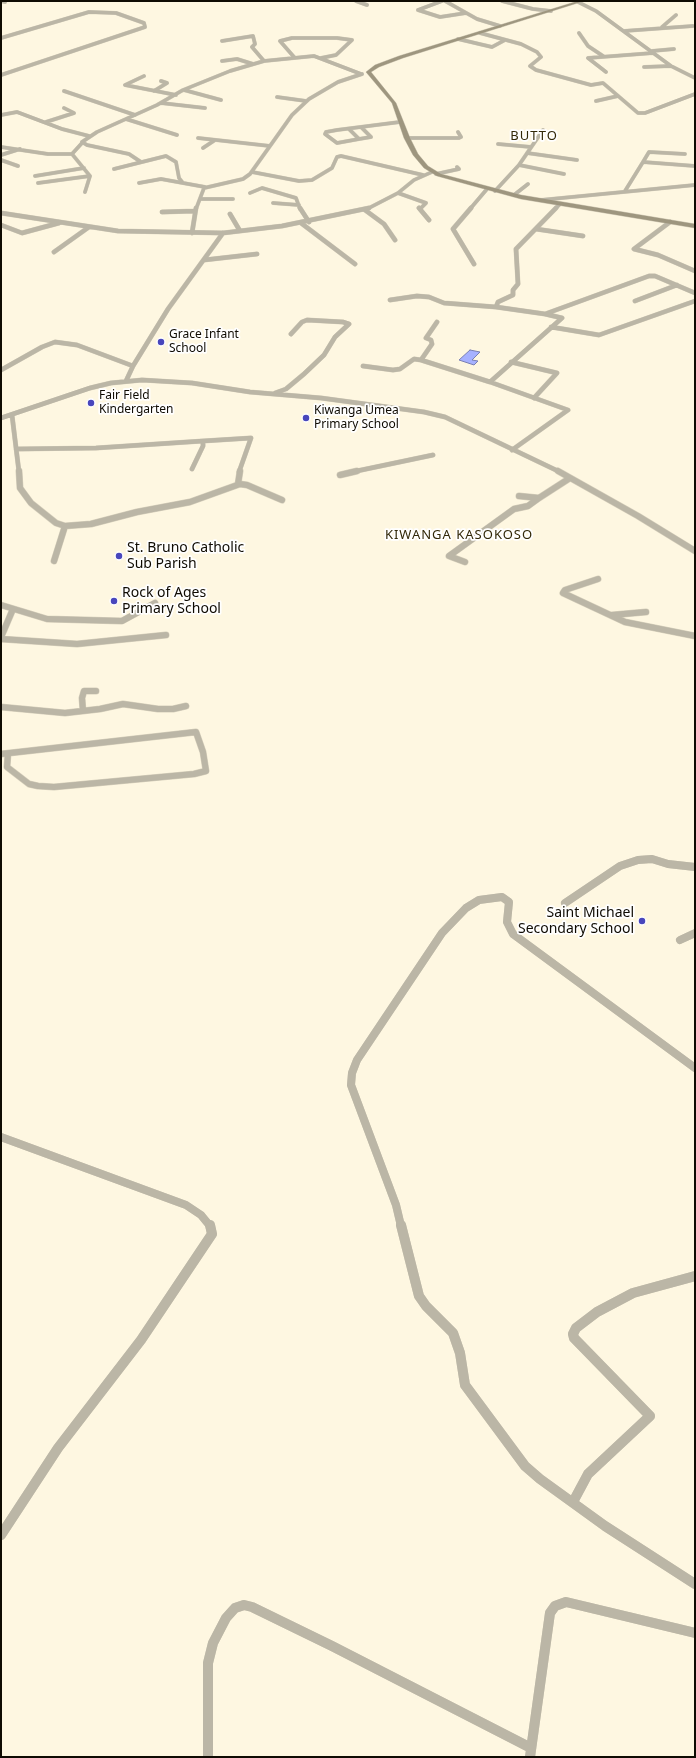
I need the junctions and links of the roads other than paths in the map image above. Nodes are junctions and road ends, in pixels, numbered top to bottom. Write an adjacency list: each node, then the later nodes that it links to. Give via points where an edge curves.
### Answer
1 (356, 1): 6 (street)
2 (442, 1): 8 (street, via 418,10 440,17)
3 (445, 1): 8 (street)
4 (502, 1): 7 (street)
5 (580, 2): 7 (street); 13 (street)
6 (367, 5)
7 (551, 11): 10 (street)
8 (466, 13): 10 (street)
9 (676, 15): 12 (street)
10 (500, 26): 14 (street)
11 (693, 26): 12 (street)
12 (662, 27): 13 (street)
13 (624, 32): 21 (street)
14 (480, 33): 17 (street); 19 (street)
15 (578, 33): 22 (street, via 588,46)
16 (1, 38): 33 (street, via 89,12 116,13 144,23 145,27)
17 (458, 39): 19 (street, via 492,47); 30 (street, via 384,63)
18 (222, 40): 26 (street, via 253,36 255,44 252,47)
19 (505, 40): 43 (street, via 525,46 541,56 531,64 534,69 587,84 602,83)
20 (674, 49): 21 (street)
21 (652, 52): 22 (street); 28 (street)
22 (603, 56): 31 (street, via 588,58)
23 (294, 57): 24 (street, via 310,55); 24 (street, via 280,41 292,38 352,40 336,55); 26 (street)
24 (321, 58): 32 (street)
25 (222, 61): 27 (street, via 237,59)
26 (264, 61): 27 (street)
27 (254, 64): 37 (street)
28 (671, 66): 29 (street); 35 (street)
29 (644, 67)
30 (368, 72): 32 (street); 54 (street, via 394,103)
31 (606, 72)
32 (361, 74): 45 (street, via 338,82)
33 (1, 75)
34 (144, 76): 39 (street, via 125,85)
35 (695, 78)
36 (161, 81): 39 (street, via 167,83)
37 (184, 90): 41 (street); 44 (street)
38 (64, 91): 51 (street)
39 (154, 91): 41 (street)
40 (695, 94): 43 (street, via 641,114 634,112)
41 (176, 95): 47 (street)
42 (277, 96): 45 (street)
43 (618, 96): 46 (street)
44 (221, 100)
45 (306, 101): 68 (street, via 288,120)
46 (596, 101)
47 (161, 103): 49 (street); 51 (street)
48 (64, 108): 53 (street, via 74,113)
49 (205, 108)
50 (1, 115): 53 (street, via 14,112)
51 (135, 115): 52 (street)
52 (126, 119): 59 (street); 60 (street)
53 (46, 122): 60 (street)
54 (400, 122): 55 (street); 62 (street)
55 (361, 127): 56 (street); 63 (street, via 371,137)
56 (349, 128): 63 (street); 63 (street, via 325,134 337,143)
57 (542, 130): 69 (street)
58 (458, 132): 62 (street, via 459,138)
59 (177, 135)
60 (89, 136): 65 (street)
61 (198, 138): 64 (street)
62 (407, 138): 87 (street, via 422,162)
63 (359, 139)
64 (215, 140): 68 (street); 70 (street)
65 (82, 143): 73 (street); 78 (street, via 129,154)
66 (498, 144): 69 (street)
67 (1, 146): 71 (street)
68 (270, 146): 86 (street)
69 (531, 147): 72 (street)
70 (203, 148)
71 (22, 149): 73 (street, via 48,154); 75 (street)
72 (527, 153): 77 (street); 80 (street)
73 (72, 154): 84 (street)
74 (685, 154): 79 (street, via 649,152)
75 (1, 155)
76 (1, 160): 81 (street)
77 (577, 160)
78 (141, 162): 85 (street); 94 (street, via 164,156 170,158 176,162 179,178)
79 (642, 162): 82 (street); 100 (street)
80 (519, 165): 88 (street); 99 (street)
81 (18, 166)
82 (695, 166)
83 (457, 167): 87 (street, via 459,169)
84 (84, 168): 90 (street); 91 (street)
85 (114, 169)
86 (252, 172): 89 (street, via 300,181 312,180 332,168 337,157 341,156); 97 (street, via 239,181)
87 (434, 173): 89 (street); 98 (street)
88 (564, 174)
89 (424, 175): 103 (street)
90 (35, 176)
91 (90, 176): 92 (street); 101 (street)
92 (38, 183)
93 (139, 183): 94 (street, via 161,179)
94 (183, 183): 97 (street)
95 (528, 184): 104 (street)
96 (695, 185): 100 (street)
97 (205, 187): 105 (street)
98 (488, 189): 99 (street); 134 (street, via 453,229)
99 (495, 191): 104 (street)
100 (625, 191): 107 (street)
101 (85, 192)
102 (250, 193): 110 (street, via 262,188 296,198)
103 (398, 193): 111 (street); 116 (street, via 426,204 419,208)
104 (514, 195): 107 (street)
105 (200, 199): 106 (street); 112 (street)
106 (233, 199)
107 (541, 200): 109 (street)
108 (273, 203): 110 (street)
109 (560, 204): 118 (street); 124 (street)
110 (299, 205): 117 (street)
111 (365, 210): 117 (street); 129 (street, via 384,224)
112 (195, 211): 113 (street); 126 (street)
113 (162, 212)
114 (1, 213): 119 (street)
115 (230, 214): 125 (street)
116 (429, 220)
117 (309, 222): 120 (street)
118 (670, 222): 122 (street); 135 (street, via 634,249 658,255)
119 (61, 223): 121 (street, via 22,233); 123 (street)
120 (301, 223): 125 (street); 133 (street)
121 (1, 225)
122 (695, 226)
123 (89, 227): 126 (street, via 118,231); 130 (street)
124 (536, 229): 128 (street); 141 (street, via 516,250 518,284 513,290 513,295 498,302)
125 (240, 231): 127 (street)
126 (192, 233): 127 (street)
127 (223, 233): 132 (street)
128 (583, 236)
129 (395, 240)
130 (54, 252)
131 (258, 254): 132 (street)
132 (204, 260): 148 (street, via 168,309)
133 (355, 264)
134 (474, 264)
135 (695, 271)
136 (677, 285): 137 (street); 139 (street); 142 (street, via 649,276)
137 (695, 293)
138 (390, 300): 141 (street, via 416,296 429,297 444,303)
139 (635, 301)
140 (695, 301): 144 (street, via 600,336)
141 (496, 307): 142 (street)
142 (545, 314): 144 (street, via 562,318)
143 (437, 322): 146 (street, via 426,338 431,340 432,344)
144 (551, 327): 147 (street)
145 (291, 334): 153 (street, via 307,320 349,324 304,374 286,389)
146 (421, 360): 149 (street, via 414,359 400,369 393,370); 152 (street)
147 (511, 362): 152 (street); 154 (street, via 557,373)
148 (133, 366): 150 (street, via 61,342 42,347); 151 (street)
149 (363, 366)
150 (1, 370)
151 (126, 381): 153 (street, via 167,381); 155 (street, via 90,388)
152 (490, 382): 154 (street)
153 (273, 394): 159 (street, via 431,414 464,425)
154 (534, 398): 159 (street, via 568,410)
155 (12, 415): 156 (street); 158 (street)
156 (1, 418)
157 (203, 441): 158 (street, via 96,448); 161 (street); 164 (street, via 251,438 239,473)
158 (16, 449): 168 (street, via 20,488 24,495 46,516)
159 (512, 450): 163 (street)
160 (433, 455): 162 (street)
161 (192, 469)
162 (340, 475)
163 (570, 478): 166 (street); 169 (street)
164 (238, 484): 167 (street, via 247,485); 168 (street, via 186,503 91,524)
165 (519, 496): 166 (street)
166 (538, 498): 171 (street, via 528,506 514,509 449,556)
167 (282, 500)
168 (65, 526): 170 (street)
169 (695, 551)
170 (54, 561)
171 (464, 562)
172 (598, 579): 177 (street, via 565,590 564,593)
173 (155, 603): 175 (street, via 122,621 48,619)
174 (1, 605): 175 (street)
175 (13, 609): 180 (street)
176 (646, 612): 177 (street)
177 (611, 615): 179 (street, via 625,622)
178 (166, 635): 180 (street, via 77,644)
179 (695, 636)
180 (1, 638)
181 (96, 691): 184 (street, via 84,691)
182 (186, 706): 184 (street, via 158,709 123,704)
183 (1, 707): 184 (street, via 56,712)
184 (83, 711)
185 (4, 754): 185 (street, via 7,767 29,784 38,786 54,787 206,771 196,732)
186 (695, 867): 187 (street, via 668,864 652,858 638,860 620,866)
187 (565, 903)
188 (695, 933): 189 (street)
189 (680, 940)
190 (695, 1068): 193 (street, via 513,934 507,922 509,902 502,897 494,897 479,900 466,908 442,933 361,1054 352,1073 353,1092 396,1205 419,1296 453,1333 460,1352 465,1385 472,1398 525,1466)
191 (1, 1137): 194 (street, via 186,1205 209,1223 212,1234 141,1340 58,1448)
192 (695, 1276): 193 (street, via 633,1293 597,1312 576,1328 574,1338 650,1416 588,1474)
193 (573, 1502): 195 (street, via 605,1526)
194 (1, 1535)
195 (695, 1584)
196 (695, 1633): 197 (street, via 566,1602 555,1606 550,1614)
197 (531, 1752): 198 (street, via 325,1643 244,1605 235,1608 226,1618 213,1642 208,1663)
198 (208, 1757)

